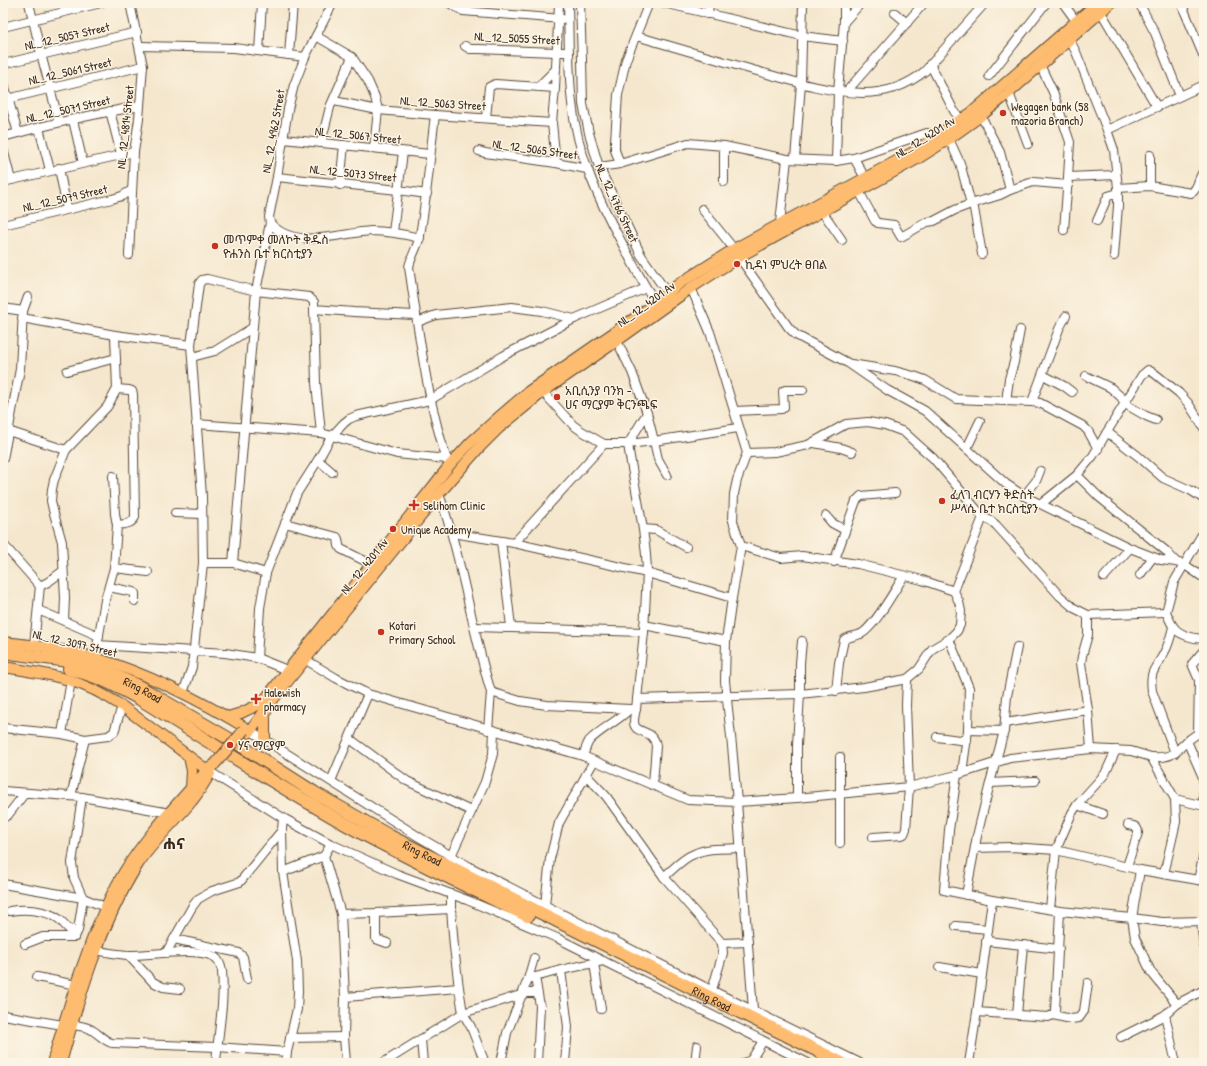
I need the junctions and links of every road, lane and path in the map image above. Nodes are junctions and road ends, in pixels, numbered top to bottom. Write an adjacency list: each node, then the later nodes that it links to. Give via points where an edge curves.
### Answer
1 (29, 3): 30 (street)
2 (101, 3): 30 (street)
3 (130, 3): 35 (street, NL_12_4814 Street)
4 (262, 3): 43 (street)
5 (293, 3): 47 (street)
6 (333, 3): 36 (street, NL_12_4962 Street)
7 (449, 3): 24 (street)
8 (559, 3): 28 (street)
9 (568, 3): 29 (street, NL_12_4766 Street)
10 (580, 3): 105 (street, NL_12_4766 Street, via 583,104)
11 (649, 3): 37 (street)
12 (664, 3): 27 (street)
13 (710, 3): 27 (street)
14 (804, 3): 38 (street)
15 (844, 3): 31 (street)
16 (860, 3): 31 (street)
17 (924, 3): 32 (street)
18 (985, 3): 52 (street)
19 (1046, 3): 56 (street)
20 (1063, 3): 33 (street)
21 (1111, 3): 25 (main road, NL_12_4201 Av)
22 (1139, 3): 66 (street, via 1155,33)
23 (1181, 3): 50 (street)
24 (464, 7): 28 (street)
25 (1099, 8): 33 (main road, NL_12_4201 Av); 70 (street)
26 (895, 13): 32 (street)
27 (707, 14): 38 (street)
28 (558, 19): 29 (street); 44 (street)
29 (569, 19): 45 (street, NL_12_4766 Street)
30 (33, 20): 34 (street); 46 (street)
31 (844, 22): 40 (street)
32 (907, 23): 64 (street)
33 (1079, 25): 39 (main road, NL_12_4201 Av); 77 (main road, NL_12_4201 Av)
34 (3, 27)
35 (137, 32): 41 (street, NL_12_4814 Street); 46 (street, NL_12_5057 Street)
36 (316, 36): 48 (street, NL_12_4962 Street); 49 (street)
37 (636, 36): 58 (street); 104 (street, via 626,60 618,95 615,150)
38 (802, 36): 40 (street); 58 (street)
39 (1070, 39): 53 (main road, NL_12_4201 Av); 81 (street)
40 (843, 41): 63 (street)
41 (140, 46): 43 (street, via 206,46); 54 (street, NL_12_4814 Street)
42 (465, 46): 44 (street, NL_12_5055 Street, via 479,49)
43 (260, 51): 47 (street)
44 (556, 52): 45 (street, NL_12_5055 Street); 55 (street)
45 (569, 52): 107 (street, NL_12_4766 Street, via 572,104)
46 (41, 54): 51 (street, NL_12_5057 Street); 61 (street)
47 (289, 55): 48 (street)
48 (305, 56): 85 (street, NL_12_4962 Street, via 292,91)
49 (352, 56): 68 (street); 71 (street, via 368,81)
50 (1204, 57)
51 (3, 64)
52 (930, 64): 64 (street, via 918,77 892,89 864,93); 77 (street)
53 (1040, 65): 65 (main road, NL_12_4201 Av); 114 (street, via 1068,134)
54 (143, 66): 61 (street, NL_12_5061 Street); 69 (street, NL_12_4814 Street)
55 (556, 69): 60 (street); 62 (street)
56 (989, 76)
57 (3, 80): 67 (street)
58 (801, 84): 63 (street); 100 (street)
59 (1204, 85): 66 (street)
60 (538, 87): 62 (street); 75 (street, via 495,84 490,87)
61 (50, 88): 67 (street, NL_12_5061 Street); 78 (street)
62 (555, 88): 79 (street)
63 (838, 91): 64 (street); 101 (street)
64 (847, 91)
65 (1009, 93): 74 (main road, NL_12_4201 Av); 88 (street)
66 (1180, 96): 70 (street)
67 (6, 99): 82 (street)
68 (334, 101): 71 (street, NL_12_5063 Street); 87 (street)
69 (140, 106): 72 (street, NL_12_5071 Street); 94 (street, NL_12_4814 Street)
70 (1157, 107): 81 (street)
71 (378, 110): 73 (street, NL_12_5063 Street); 91 (street)
72 (110, 111): 76 (street, NL_12_5071 Street); 96 (street)
73 (435, 115): 75 (street, NL_12_5063 Street); 97 (street)
74 (981, 116): 86 (main road, NL_12_4201 Av); 120 (street, via 1000,152)
75 (486, 118): 79 (street, NL_12_5063 Street)
76 (73, 120): 78 (street, NL_12_5071 Street); 102 (street)
77 (961, 120): 83 (main road, NL_12_4201 Av)
78 (59, 122): 80 (street, NL_12_5071 Street)
79 (552, 122): 103 (street)
80 (39, 128): 82 (street, NL_12_5071 Street); 108 (street)
81 (1107, 130): 110 (street, via 1114,150)
82 (18, 133): 84 (street, NL_12_5071 Street)
83 (937, 136): 99 (street, via 927,133); 112 (main road, NL_12_4201 Av)
84 (3, 137)
85 (283, 139): 87 (street, NL_12_5067 Street); 111 (street, NL_12_4962 Street)
86 (949, 139): 121 (main road, NL_12_4201 Av); 124 (street, via 960,163)
87 (321, 143): 89 (street, NL_12_5067 Street)
88 (1028, 144)
89 (344, 145): 91 (street, NL_12_5067 Street); 116 (street)
90 (724, 146): 100 (street); 104 (street, via 688,143); 115 (street)
91 (374, 148): 95 (street, NL_12_5067 Street)
92 (3, 149): 113 (street)
93 (479, 151): 103 (street, NL_12_5065 Street)
94 (134, 152): 96 (street); 118 (street, NL_12_4814 Street)
95 (403, 152): 97 (street, NL_12_5067 Street); 119 (street)
96 (121, 154): 102 (street)
97 (430, 154): 123 (street)
98 (1150, 156): 117 (street)
99 (854, 158): 101 (street); 112 (street)
100 (791, 159): 101 (street); 130 (street)
101 (836, 161)
102 (83, 163): 106 (street)
103 (556, 163): 107 (street, NL_12_5065 Street)
104 (620, 164): 105 (street)
105 (599, 167): 144 (street, NL_12_4766 Street, via 641,255)
106 (59, 168): 108 (street); 125 (street)
107 (587, 169): 140 (street, NL_12_4766 Street, via 597,194)
108 (50, 170): 113 (street)
109 (1204, 171): 117 (street, via 1194,192)
110 (1116, 175): 114 (street); 122 (street)
111 (277, 177): 116 (street, NL_12_5073 Street); 129 (street, NL_12_4962 Street)
112 (865, 178): 130 (main road, NL_12_4201 Av)
113 (7, 181)
114 (1068, 181): 120 (street, via 1033,182); 132 (street)
115 (724, 182)
116 (340, 185): 119 (street, NL_12_5073 Street)
117 (1150, 186): 122 (street)
118 (132, 190): 125 (street, NL_12_5079 Street, via 112,199); 138 (street, NL_12_4814 Street)
119 (398, 190): 123 (street, NL_12_5073 Street); 133 (street)
120 (1010, 190): 124 (street, via 993,198)
121 (859, 191): 124 (street, via 875,220 878,223 894,225 901,237 927,222); 127 (main road, NL_12_4201 Av)
122 (1118, 191): 128 (street, via 1108,196); 139 (street)
123 (427, 194): 134 (street)
124 (972, 203): 137 (street)
125 (68, 209): 131 (street, NL_12_5079 Street)
126 (702, 209): 136 (street)
127 (822, 211): 135 (street); 136 (main road, NL_12_4201 Av)
128 (1097, 221)
129 (270, 223): 133 (street, via 285,234 311,239 371,231); 142 (street, NL_12_4962 Street)
130 (780, 223): 136 (main road, NL_12_4201 Av)
131 (3, 225)
132 (1064, 230)
133 (394, 232): 134 (street)
134 (420, 238): 150 (street, via 409,267)
135 (842, 240)
136 (737, 253): 141 (main road, NL_12_4201 Av); 144 (main road, NL_12_4201 Av, via 680,283); 159 (street, via 796,335)
137 (982, 254)
138 (129, 255)
139 (1114, 256)
140 (646, 288): 145 (street, NL_12_4766 Street); 151 (street)
141 (691, 288): 144 (main road, NL_12_4201 Av); 171 (street, via 710,332)
142 (256, 291): 147 (street, via 309,297 314,302); 152 (street, NL_12_4962 Street); 156 (street, via 202,280 199,284)
143 (28, 297): 148 (street)
144 (670, 297): 145 (main road, NL_12_4201 Av)
145 (658, 306): 155 (main road, NL_12_4201 Av); 195 (main road, NL_12_4201 Av, via 529,391)
146 (3, 308): 148 (street)
147 (314, 309): 150 (street); 182 (street, via 316,383)
148 (23, 314): 154 (street); 173 (street, via 20,369)
149 (1066, 316): 161 (street, via 1059,328)
150 (416, 318): 151 (street, via 508,307 527,308); 167 (street)
151 (574, 319): 167 (street, via 503,356)
152 (252, 328): 157 (street, via 215,351); 177 (street, NL_12_4962 Street)
153 (1020, 330): 168 (street)
154 (115, 335): 156 (street); 158 (street)
155 (617, 341): 165 (main road, NL_12_4201 Av); 172 (street)
156 (191, 345): 157 (street)
157 (192, 357): 176 (street)
158 (116, 358): 160 (street); 163 (street)
159 (848, 363): 168 (street, via 914,376 956,399); 188 (street, via 887,390 925,411)
160 (67, 371)
161 (1043, 375): 166 (street); 169 (street)
162 (1086, 376): 170 (street, via 1111,388)
163 (117, 389): 190 (street, via 107,406); 211 (street, via 129,390 133,394 136,517 130,523)
164 (803, 390): 171 (street, via 785,390 782,409)
165 (543, 392): 186 (street, via 573,424); 202 (main road, NL_12_4201 Av, via 499,428)
166 (1072, 392)
167 (430, 400): 183 (street, via 349,419); 195 (street)
168 (1006, 401): 169 (street)
169 (1032, 402): 189 (street, via 1040,403 1083,426)
170 (1125, 404): 174 (street); 179 (street, via 1142,375 1150,371 1179,393); 181 (street)
171 (734, 411): 178 (street)
172 (647, 413): 184 (street); 187 (street)
173 (7, 415): 180 (street)
174 (1156, 420)
175 (980, 421): 188 (street)
176 (196, 424): 177 (street); 207 (street)
177 (244, 427): 182 (street); 226 (street, NL_12_4962 Street)
178 (738, 428): 184 (street); 192 (street)
179 (1204, 428)
180 (8, 431): 190 (street); 193 (street)
181 (1107, 432): 189 (street); 204 (street, via 1163,478)
182 (321, 434): 183 (street)
183 (331, 437): 194 (street); 195 (street, via 397,454)
184 (654, 441): 187 (street); 198 (street, via 658,459)
185 (814, 443): 191 (street); 192 (street, via 775,452); 209 (street, via 839,426 853,423 874,423 904,432 933,458)
186 (604, 444): 187 (street); 217 (street)
187 (628, 444): 212 (street)
188 (967, 448): 203 (street, via 1006,484)
189 (1098, 449): 199 (street)
190 (66, 450): 230 (street, via 54,480 51,500 62,542)
191 (852, 452)
192 (747, 453): 219 (street, via 734,494 733,521)
193 (3, 459)
194 (318, 460): 197 (street); 210 (street, via 297,493)
195 (448, 463): 227 (main road, NL_12_4201 Av)
196 (1040, 471): 203 (street, via 1036,481)
197 (332, 472)
198 (667, 475)
199 (1077, 475): 205 (street); 224 (street, via 1099,497)
200 (113, 476): 211 (street)
201 (895, 493): 213 (street, via 858,497)
202 (439, 494): 215 (street); 265 (main road, NL_12_4201 Av)
203 (1024, 496): 205 (street)
204 (1204, 499)
205 (1041, 504): 221 (street)
206 (175, 513): 207 (street)
207 (202, 514): 225 (street)
208 (826, 516): 213 (street, via 832,523)
209 (983, 517): 240 (street); 245 (street, via 996,525 1060,596)
210 (284, 523): 227 (street, via 337,536 340,549); 232 (street)
211 (118, 525): 229 (street)
212 (643, 529): 220 (street, via 656,530); 233 (street)
213 (845, 530): 223 (street)
214 (1204, 531): 228 (street)
215 (452, 533): 216 (street); 247 (street)
216 (501, 541): 217 (street); 248 (street)
217 (514, 542): 233 (street)
218 (3, 544): 238 (street)
219 (741, 546): 223 (street, via 781,558 802,556); 241 (street)
220 (686, 547)
221 (1130, 548): 222 (street); 236 (street)
222 (1152, 556): 224 (street); 234 (street)
223 (834, 562): 235 (street, via 858,564)
224 (1176, 562): 228 (street)
225 (203, 563): 226 (street); 260 (street)
226 (233, 563): 232 (street)
227 (371, 564): 267 (main road, NL_12_4201 Av)
228 (1184, 565): 237 (street); 244 (street, via 1174,582)
229 (114, 568): 231 (street); 239 (street)
230 (63, 571): 238 (street); 246 (street)
231 (148, 572)
232 (266, 573): 264 (street, via 260,608)
233 (647, 573): 241 (street); 250 (street)
234 (1140, 575)
235 (904, 576): 240 (street); 270 (street, via 865,632 844,640)
236 (1104, 577)
237 (1204, 578)
238 (40, 586): 243 (street)
239 (109, 587): 242 (street, via 135,593); 253 (street)
240 (954, 591): 251 (street, via 959,602 961,618 957,631)
241 (732, 598): 254 (street)
242 (135, 601)
243 (38, 610): 246 (street); 257 (street)
244 (1166, 612): 245 (street); 249 (street)
245 (1088, 616): 280 (street, via 1088,635 1081,663)
246 (64, 621): 253 (street)
247 (474, 627): 248 (street); 271 (street)
248 (511, 627): 250 (street)
249 (1173, 627): 252 (street, via 1187,636); 297 (street, via 1165,653 1154,669 1151,682)
250 (644, 629): 254 (street); 276 (street)
251 (949, 639): 268 (street, via 932,649 919,669); 286 (street, via 969,688)
252 (1204, 639)
253 (98, 641): 260 (street); 263 (street)
254 (726, 641): 275 (street, via 724,681)
255 (802, 641): 274 (street)
256 (3, 642): 257 (main road, NL_12_3097 Street)
257 (34, 645): 263 (main road, NL_12_3097 Street)
258 (1017, 647): 282 (street, via 1007,696)
259 (1204, 650): 287 (street, via 1192,664 1199,680)
260 (193, 651): 264 (street); 272 (street, via 190,675)
261 (3, 652): 431 (highway, Ring Road, via 75,662 140,687 390,836)
262 (3, 658): 430 (highway, Ring Road, via 75,670 115,685 366,835)
263 (95, 658): 272 (main road, NL_12_3097 Street)
264 (257, 658): 267 (street)
265 (306, 660): 273 (street); 277 (main road, NL_12_4201 Av)
266 (3, 667): 269 (main road)
267 (287, 670): 277 (main road, NL_12_4201 Av)
268 (907, 679): 270 (street); 312 (street)
269 (71, 680): 278 (main road); 288 (street)
270 (836, 691): 274 (street)
271 (491, 692): 279 (street, via 547,705); 285 (street)
272 (184, 693): 281 (main road, NL_12_3097 Street)
273 (368, 694): 285 (street); 291 (street)
274 (800, 694): 275 (street); 320 (street)
275 (727, 696): 276 (street); 322 (street)
276 (637, 699): 279 (street)
277 (264, 705): 281 (main road); 284 (main road); 292 (main road)
278 (122, 706): 290 (street, via 112,735); 300 (main road)
279 (633, 709): 298 (street, via 590,741); 311 (street, via 634,725 650,734 656,741)
280 (1088, 710): 282 (street); 295 (street)
281 (228, 717): 284 (main road, NL_12_3097 Street)
282 (1005, 727): 286 (street); 303 (street)
283 (3, 728): 288 (street)
284 (247, 730): 292 (street); 304 (main road, bridge)
285 (491, 730): 298 (street); 325 (street, via 493,754 485,782)
286 (968, 730): 293 (street)
287 (1201, 730): 294 (street)
288 (62, 734): 290 (street)
289 (937, 737): 293 (street)
290 (85, 739): 318 (street)
291 (350, 739): 307 (street); 325 (street, via 407,781)
292 (265, 740): 307 (street)
293 (967, 741): 305 (street)
294 (1187, 741): 297 (street); 309 (street)
295 (1091, 749): 296 (street); 303 (street, via 1010,758)
296 (1116, 750): 299 (street); 323 (street, via 1105,774)
297 (1175, 753): 299 (street, via 1164,757)
298 (583, 756): 302 (street)
299 (1151, 756): 321 (street)
300 (189, 757): 304 (main road); 314 (main road, via 192,771)
301 (840, 757): 317 (street)
302 (594, 761): 306 (street); 311 (street)
303 (996, 763): 305 (street); 310 (street)
304 (213, 769): 314 (main road); 329 (street); 374 (main road, via 196,796 153,844 138,865 113,910)
305 (960, 774): 312 (street); 349 (street, via 949,830 944,890)
306 (586, 776): 345 (street, via 606,796); 352 (street, via 559,823 550,859)
307 (331, 781): 340 (street)
308 (1035, 781): 310 (street)
309 (1204, 782)
310 (990, 783): 336 (street)
311 (653, 784): 322 (street, via 688,800)
312 (909, 787): 317 (street); 332 (street, via 904,834)
313 (1204, 787): 324 (street)
314 (191, 788): 326 (main road)
315 (3, 791): 316 (street)
316 (25, 793): 318 (street); 328 (street)
317 (840, 794): 320 (street); 333 (street)
318 (71, 796): 319 (street)
319 (82, 797): 326 (street); 350 (street, via 72,862 74,878)
320 (797, 798): 322 (street)
321 (1175, 799): 324 (street); 344 (street, via 1176,822)
322 (736, 802): 335 (street)
323 (1077, 805): 327 (street); 337 (street)
324 (1204, 805)
325 (471, 811): 340 (street)
326 (170, 813): 353 (main road, via 146,840)
327 (1103, 814)
328 (3, 818)
329 (282, 818): 331 (street); 334 (street)
330 (1128, 825): 341 (street, via 1136,827 1138,833)
331 (282, 830): 343 (street); 365 (street, via 240,882 212,891 198,900)
332 (874, 837)
333 (840, 843)
334 (331, 844): 339 (street); 348 (street, via 397,874)
335 (741, 848): 345 (street, via 695,853); 367 (street)
336 (975, 848): 337 (street, via 1023,847); 349 (street)
337 (1056, 850): 341 (street); 355 (street)
338 (1204, 853): 346 (street)
339 (324, 856): 343 (street); 359 (street)
340 (451, 856): 352 (street)
341 (1127, 866): 342 (street)
342 (1140, 870): 344 (street); 360 (street)
343 (283, 872): 408 (street, via 297,961 298,991)
344 (1164, 874): 346 (street)
345 (664, 877): 369 (street)
346 (1201, 881)
347 (3, 884): 350 (street)
348 (451, 894): 354 (street); 378 (street, via 550,935)
349 (966, 895): 351 (street)
350 (83, 898): 353 (street); 364 (street)
351 (992, 900): 355 (street); 363 (street)
352 (546, 905): 391 (street)
353 (105, 907): 380 (main road, via 94,934)
354 (451, 909): 358 (street); 389 (street)
355 (1050, 909): 357 (street)
356 (10, 911): 364 (street, via 24,909 43,912 57,918 70,930)
357 (1060, 911): 360 (street); 373 (street)
358 (376, 913): 359 (street); 368 (street, via 376,939)
359 (341, 914): 395 (street)
360 (1132, 918): 361 (street, via 1162,922); 396 (street, via 1135,938 1151,972)
361 (1202, 922): 372 (street)
362 (956, 926): 363 (street)
363 (988, 929): 366 (street)
364 (78, 930): 370 (street, via 75,937 43,937)
365 (174, 939): 375 (street); 386 (street, via 239,953 243,957)
366 (986, 941): 371 (street); 383 (street)
367 (748, 942): 369 (street); 398 (street)
368 (387, 943)
369 (722, 943): 391 (street, via 723,953)
370 (25, 944)
371 (1023, 945): 373 (street); 402 (street)
372 (1204, 946)
373 (1059, 949): 403 (street)
374 (97, 950): 376 (street); 380 (main road)
375 (166, 953): 376 (street); 412 (street, via 198,953 216,958 220,964 222,1008)
376 (128, 955): 390 (street, via 153,982 163,987)
377 (534, 958): 385 (street)
378 (603, 962): 379 (street); 410 (street)
379 (594, 963): 382 (street); 397 (street)
380 (87, 965): 388 (main road); 405 (main road)
381 (939, 967): 383 (street)
382 (561, 970): 385 (street); 427 (street, via 568,1027)
383 (982, 974): 399 (street)
384 (37, 977): 388 (street)
385 (531, 978): 393 (street); 394 (street)
386 (247, 979)
387 (1088, 983): 403 (street, via 1084,1011 1079,1018)
388 (76, 985): 405 (main road)
389 (459, 988): 395 (street); 400 (street)
390 (180, 989)
391 (712, 990): 398 (street)
392 (1204, 990): 396 (street)
393 (537, 993): 394 (street); 426 (street, via 540,1006)
394 (521, 995): 400 (street); 416 (street, via 507,1033)
395 (345, 998): 406 (street)
396 (1177, 1004): 404 (street)
397 (601, 1009)
398 (753, 1010): 432 (street)
399 (977, 1012): 402 (street); 433 (street)
400 (463, 1013): 409 (street); 425 (street)
401 (3, 1015): 405 (street)
402 (1017, 1015): 403 (street, via 1048,1018)
403 (1053, 1015)
404 (1166, 1015): 407 (street); 434 (street)
405 (67, 1025): 412 (street, via 86,1027 112,1043); 418 (main road); 419 (main road)
406 (344, 1037): 408 (street); 422 (street)
407 (1122, 1037)
408 (290, 1038): 413 (street)
409 (421, 1039): 414 (street); 424 (street)
410 (763, 1041): 417 (street); 429 (street)
411 (697, 1046): 415 (street)
412 (217, 1047): 413 (street); 420 (street)
413 (287, 1052): 421 (street)
414 (397, 1059): 423 (street)
415 (695, 1060): 428 (street)
416 (504, 1062)
417 (748, 1062)
418 (52, 1063)
419 (61, 1063)
420 (216, 1063)
421 (286, 1063)
422 (346, 1063)
423 (383, 1063)
424 (423, 1063)
425 (485, 1063)
426 (537, 1063)
427 (565, 1063)
428 (704, 1063)
429 (808, 1063)
430 (824, 1063)
431 (842, 1063)
432 (860, 1063)
433 (969, 1063)
434 (1176, 1063)

